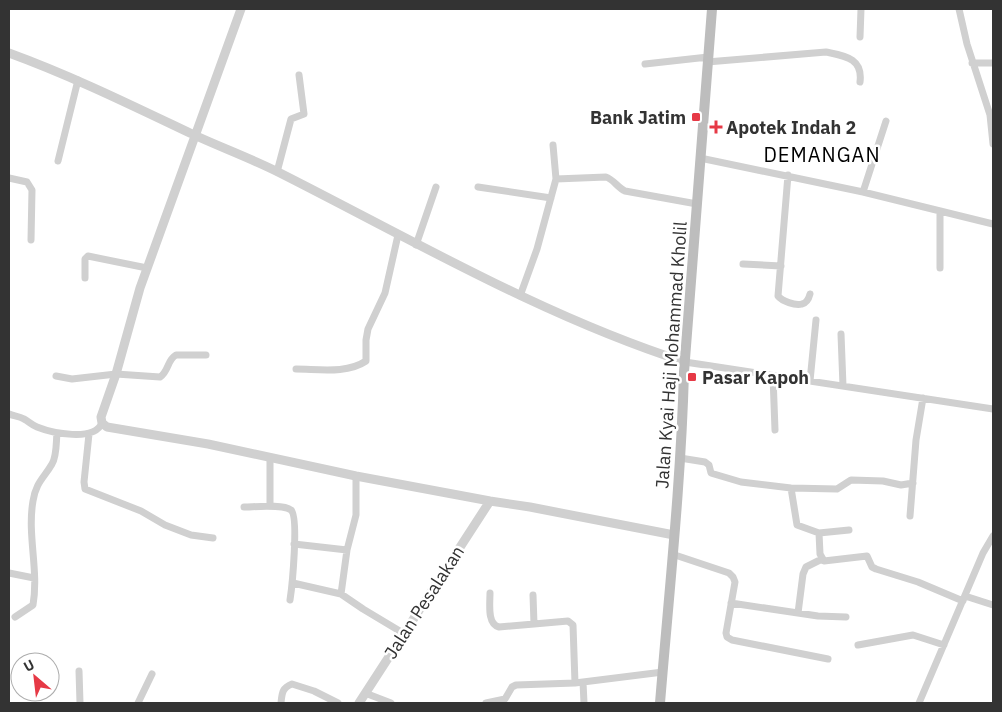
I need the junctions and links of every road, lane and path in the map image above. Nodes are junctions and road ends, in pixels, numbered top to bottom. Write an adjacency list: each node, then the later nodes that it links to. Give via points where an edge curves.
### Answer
1 (242, 9): 15 (street)
2 (712, 9): 7 (main road, Jalan Kyai Haji Mohammad Kholil)
3 (861, 9): 5 (street)
4 (959, 9): 8 (street)
5 (860, 37)
6 (9, 53): 12 (street)
7 (707, 59): 10 (street); 13 (street, via 826,52 854,61 861,74); 18 (main road, Jalan Kyai Haji Mohammad Kholil)
8 (972, 63): 9 (street); 16 (street, via 990,115)
9 (993, 63)
10 (645, 64)
11 (299, 76): 20 (street, via 304,114 291,119)
12 (78, 80): 15 (street); 19 (street)
13 (860, 82)
14 (886, 121): 26 (street)
15 (194, 135): 20 (street); 36 (street)
16 (993, 144)
17 (553, 145): 23 (street)
18 (700, 158): 21 (street); 28 (main road, Jalan Kyai Haji Mohammad Kholil)
19 (58, 161)
20 (277, 172): 31 (street)
21 (788, 176): 26 (street); 35 (street)
22 (9, 178): 32 (street, via 27,182 32,190)
23 (556, 179): 27 (street); 28 (street, via 606,177 625,191)
24 (478, 187): 27 (street)
25 (436, 188): 33 (street)
26 (863, 192): 29 (street)
27 (551, 198): 40 (street)
28 (697, 204): 44 (main road, Jalan Kyai Haji Mohammad Kholil)
29 (940, 211): 30 (street); 37 (street)
30 (993, 224)
31 (398, 235): 33 (street); 45 (street, via 385,293 368,329 366,361 360,366 347,368)
32 (31, 240)
33 (416, 245): 40 (street)
34 (743, 264): 35 (street)
35 (781, 266): 39 (street, via 778,292 782,301 804,304)
36 (147, 268): 38 (street, via 88,256 85,259); 46 (street)
37 (940, 268)
38 (85, 278)
39 (810, 294)
40 (520, 296): 44 (street, via 647,350)
41 (816, 320): 49 (street)
42 (841, 334): 50 (street)
43 (206, 355): 46 (street, via 176,354 160,377)
44 (685, 362): 48 (street); 59 (main road, Jalan Kyai Haji Mohammad Kholil)
45 (296, 369)
46 (116, 374): 47 (street, via 72,379); 54 (street, via 101,417)
47 (56, 376)
48 (773, 376): 49 (street); 55 (street)
49 (810, 380): 50 (street)
50 (843, 386): 51 (street)
51 (923, 398): 52 (street); 61 (street)
52 (993, 409)
53 (9, 414): 56 (street)
54 (102, 423): 57 (street); 58 (street, via 107,427)
55 (775, 430)
56 (57, 433): 57 (street); 77 (street, via 54,460 39,480 33,501)
57 (89, 434): 71 (street, via 85,489 191,535)
58 (270, 458): 60 (street); 64 (street)
59 (680, 458): 62 (street, via 705,462 711,473 741,482); 69 (main road, Jalan Kyai Haji Mohammad Kholil)
60 (356, 476): 63 (street); 73 (street, via 356,515)
61 (913, 483): 62 (street, via 851,480 837,489); 66 (street)
62 (791, 488): 68 (street, via 797,525)
63 (490, 501): 69 (street); 90 (street, Jalan Pesalakan)
64 (270, 506): 65 (street); 72 (street, via 291,511 294,515)
65 (244, 507)
66 (910, 516)
67 (849, 530): 68 (street)
68 (819, 533): 75 (street)
69 (674, 535): 74 (main road, Jalan Kyai Haji Mohammad Kholil)
70 (993, 536): 82 (street)
71 (213, 538)
72 (294, 544): 73 (street); 78 (street)
73 (347, 550): 80 (street)
74 (672, 554): 84 (street, via 729,573 735,582); 95 (main road, Jalan Kyai Haji Mohammad Kholil)
75 (822, 559): 82 (street, via 867,556 876,569); 86 (street, via 806,567)
76 (9, 573): 77 (street)
77 (34, 578): 87 (street, via 33,605)
78 (293, 583): 80 (street); 83 (street)
79 (490, 593): 89 (street, via 494,626)
80 (341, 594): 90 (street)
81 (533, 595): 89 (street)
82 (964, 599): 85 (street); 92 (street)
83 (290, 600)
84 (731, 603): 86 (street); 93 (street, via 726,633 732,640)
85 (993, 605)
86 (798, 613): 88 (street)
87 (15, 616)
88 (846, 618)
89 (534, 624): 98 (street, via 568,621 573,625)
90 (403, 633): 99 (street, Jalan Pesalakan)
91 (858, 645): 92 (street, via 913,636)
92 (944, 645): 109 (street)
93 (828, 659)
94 (79, 671): 100 (street)
95 (662, 672): 97 (street); 108 (main road, Jalan Kyai Haji Mohammad Kholil)
96 (152, 674): 101 (street)
97 (583, 682): 98 (street); 107 (street)
98 (575, 683): 106 (street, via 516,685 505,699)
99 (365, 693): 104 (street, Jalan Pesalakan); 105 (street)
100 (80, 703)
101 (138, 703)
102 (281, 703): 103 (street, via 283,690 292,684)
103 (338, 703)
104 (359, 703)
105 (391, 703)
106 (486, 703)
107 (584, 703)
108 (660, 703)
109 (919, 703)

